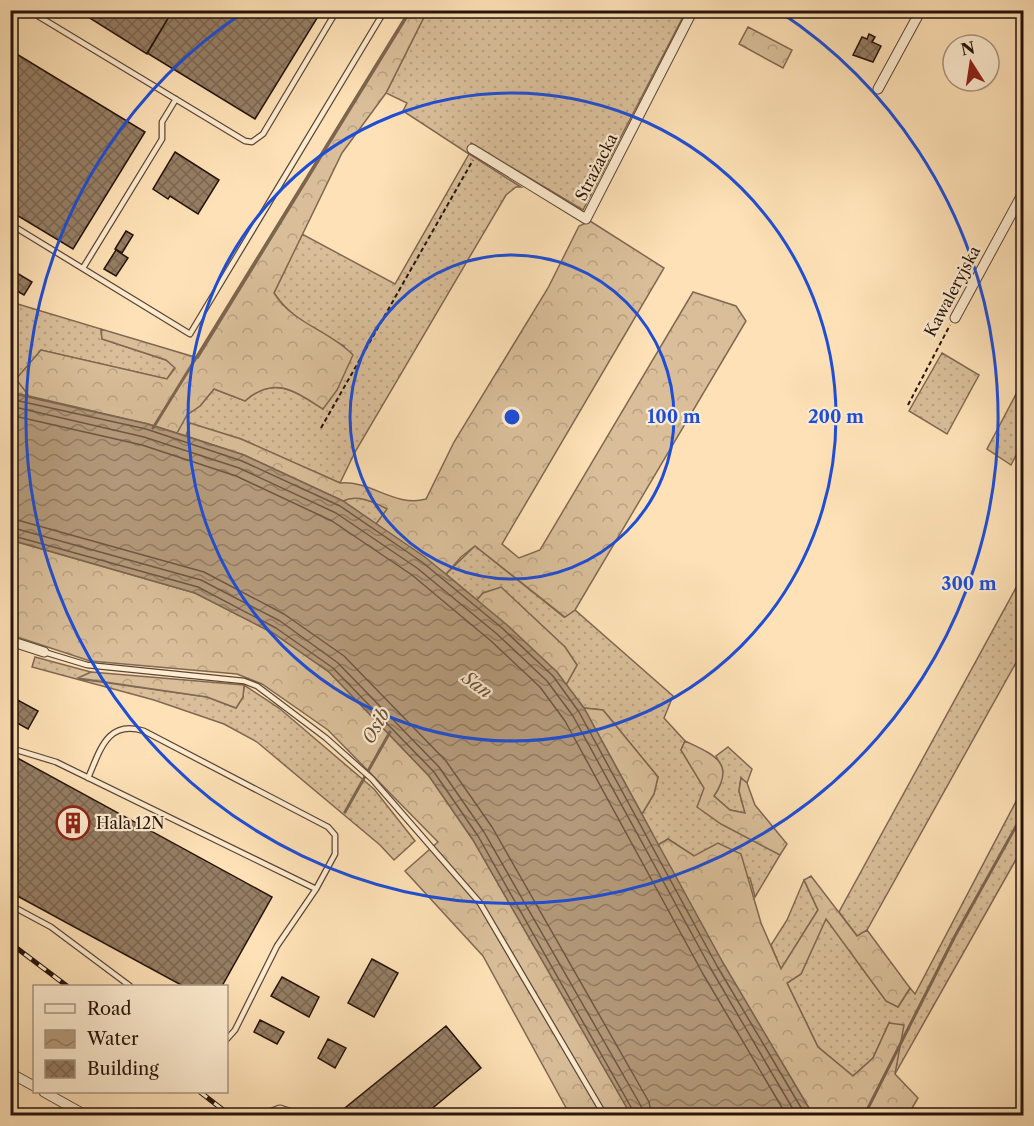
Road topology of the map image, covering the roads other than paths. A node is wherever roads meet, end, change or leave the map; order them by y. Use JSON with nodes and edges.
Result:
{"nodes":[{"id":1,"x":337,"y":10,"type":"edge"},
{"id":2,"x":385,"y":10,"type":"edge"},
{"id":3,"x":693,"y":10,"type":"edge"},
{"id":4,"x":921,"y":10,"type":"edge"},
{"id":5,"x":38,"y":16,"type":"dead end"},
{"id":6,"x":878,"y":89,"type":"dead end"},
{"id":7,"x":176,"y":99,"type":"junction"},
{"id":8,"x":474,"y":151,"type":"road end"},
{"id":9,"x":1023,"y":191,"type":"edge"},
{"id":10,"x":10,"y":224,"type":"edge"},
{"id":11,"x":83,"y":268,"type":"junction"},
{"id":12,"x":955,"y":318,"type":"road end"},
{"id":13,"x":10,"y":641,"type":"edge"},
{"id":14,"x":44,"y":651,"type":"joint"},
{"id":15,"x":10,"y":748,"type":"edge"},
{"id":16,"x":88,"y":778,"type":"junction"},
{"id":17,"x":316,"y":889,"type":"junction"},
{"id":18,"x":10,"y":905,"type":"edge"},
{"id":19,"x":127,"y":985,"type":"edge"},
{"id":20,"x":228,"y":1038,"type":"edge"},
{"id":21,"x":10,"y":1073,"type":"edge"},
{"id":22,"x":33,"y":1085,"type":"edge"},
{"id":23,"x":46,"y":1093,"type":"edge"},
{"id":24,"x":87,"y":1116,"type":"edge"},
{"id":25,"x":264,"y":1116,"type":"edge"},
{"id":26,"x":298,"y":1116,"type":"edge"},
{"id":27,"x":605,"y":1116,"type":"edge"}],
"edges":[{"from":1,"to":7,"type":"lane"},
{"from":2,"to":11,"type":"lane"},
{"from":3,"to":8,"type":"street","name":"Strażacka"},
{"from":4,"to":6,"type":"street"},
{"from":5,"to":7,"type":"lane"},
{"from":7,"to":11,"type":"lane"},
{"from":9,"to":12,"type":"street","name":"Kawaleryjska"},
{"from":10,"to":11,"type":"lane"},
{"from":13,"to":14,"type":"street"},
{"from":14,"to":27,"type":"lane"},
{"from":15,"to":16,"type":"lane"},
{"from":16,"to":17,"type":"lane"},
{"from":16,"to":17,"type":"lane"},
{"from":17,"to":20,"type":"lane"},
{"from":18,"to":19,"type":"lane"},
{"from":21,"to":22,"type":"street"},
{"from":23,"to":24,"type":"street"},
{"from":25,"to":26,"type":"street"}]}
